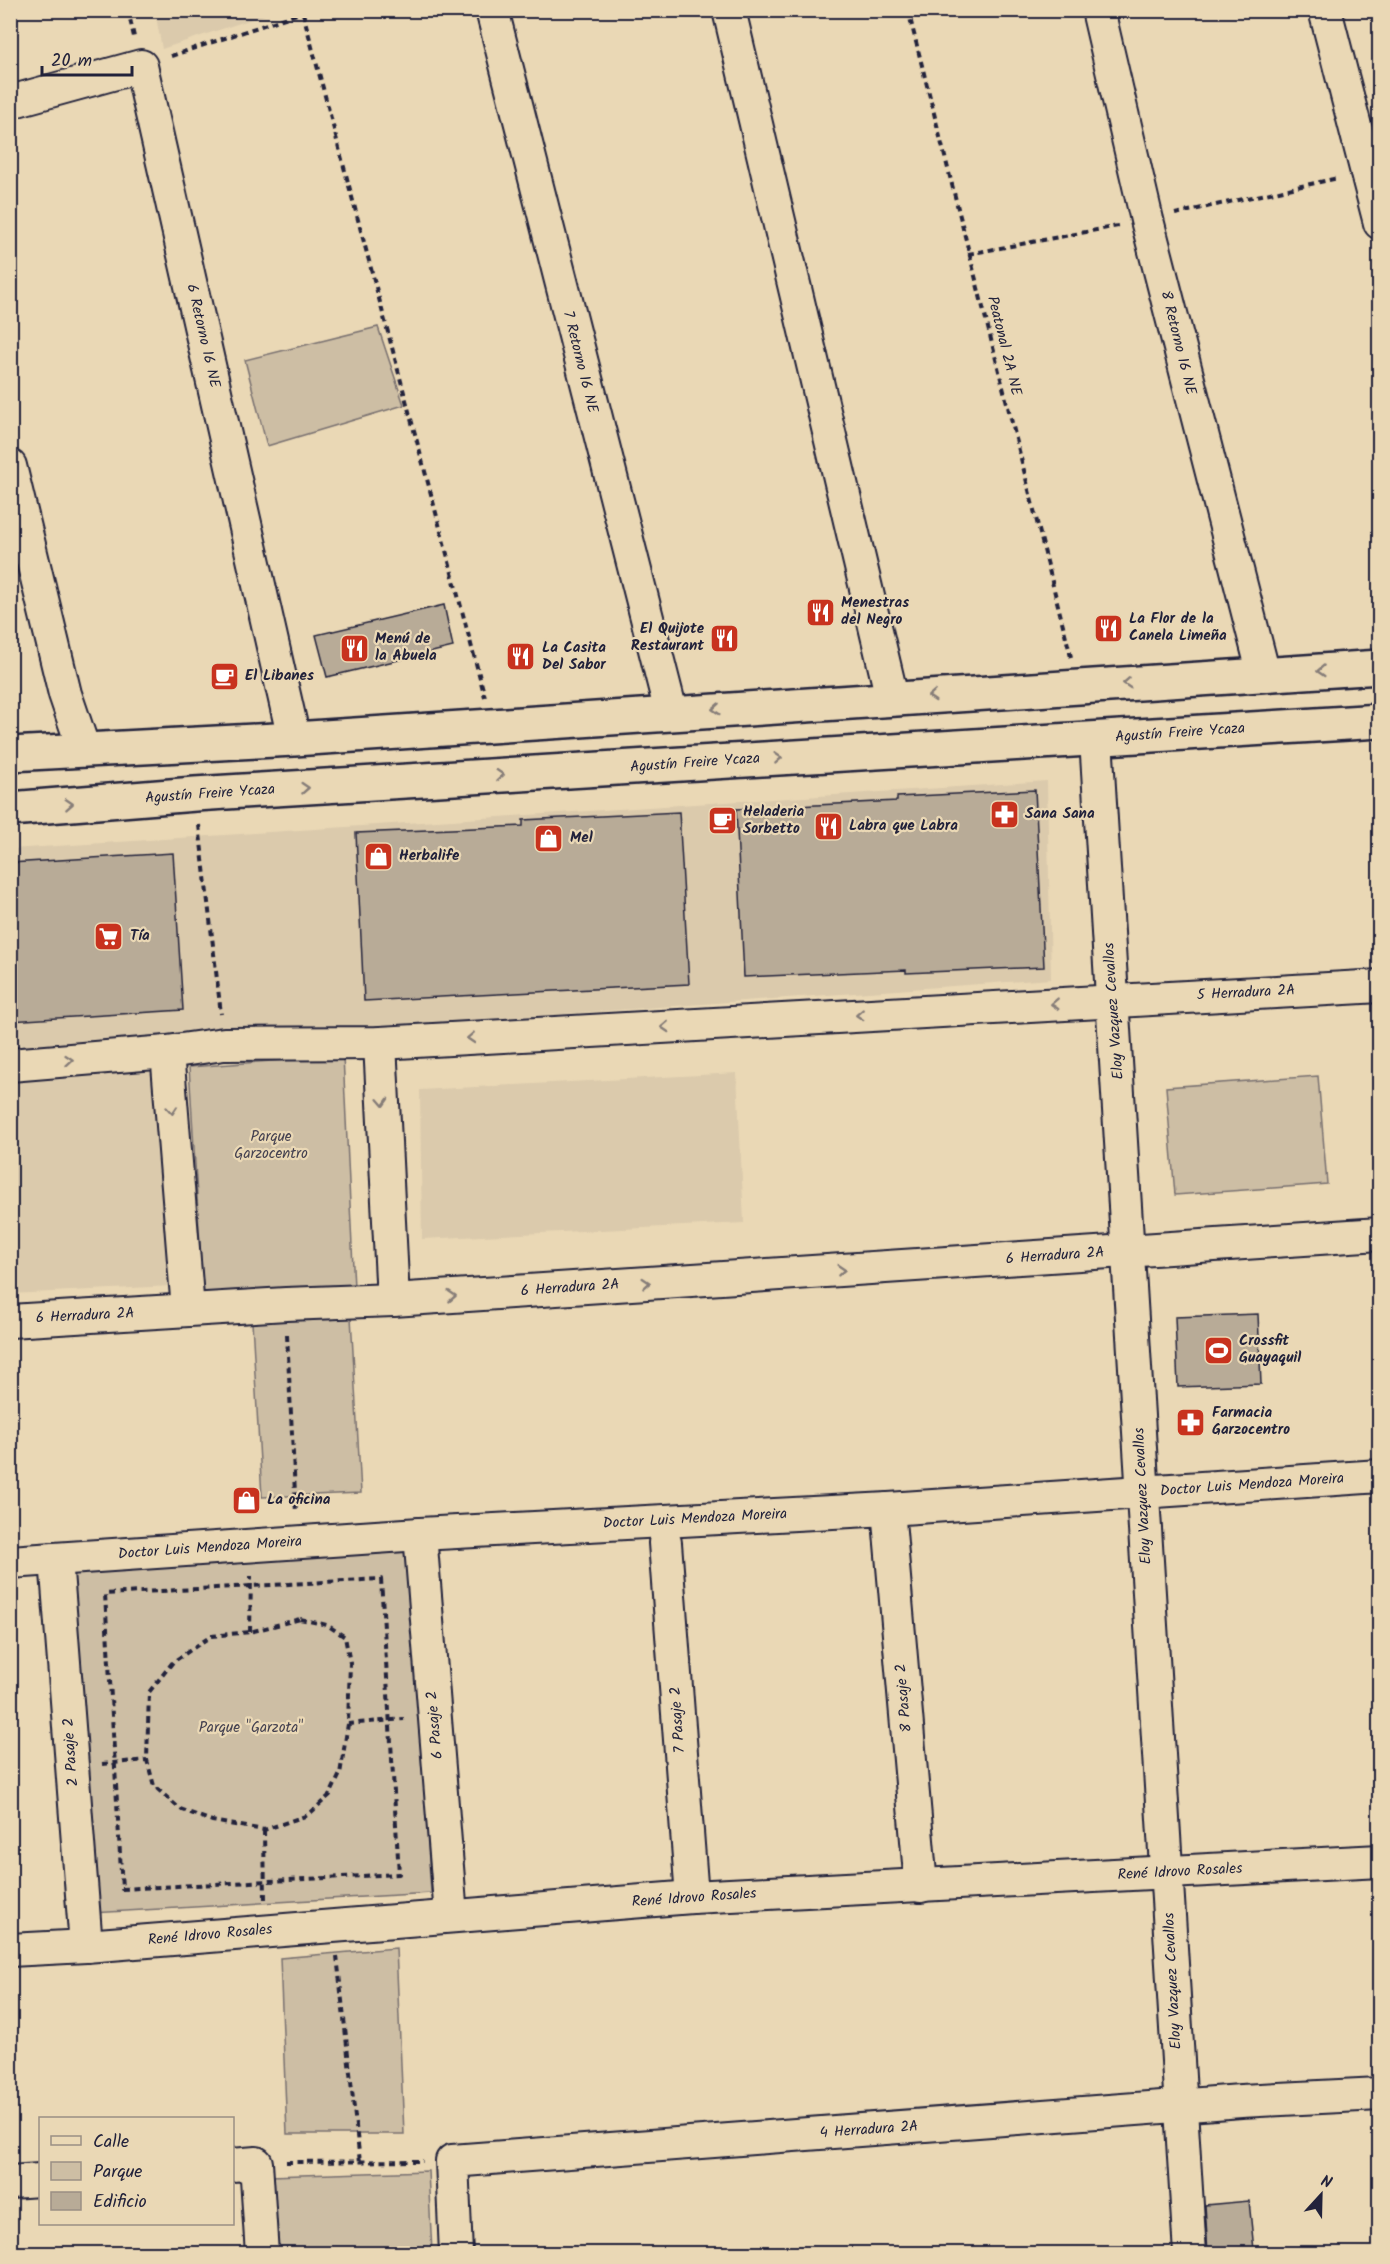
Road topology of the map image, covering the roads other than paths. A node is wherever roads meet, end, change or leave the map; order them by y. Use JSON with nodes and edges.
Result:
{"nodes":[{"id":1,"x":492,"y":10,"type":"edge"},
{"id":2,"x":729,"y":10,"type":"edge"},
{"id":3,"x":1098,"y":10,"type":"edge"},
{"id":4,"x":1325,"y":10,"type":"edge"},
{"id":5,"x":10,"y":102,"type":"edge"},
{"id":6,"x":1380,"y":223,"type":"edge"},
{"id":7,"x":10,"y":466,"type":"edge"},
{"id":8,"x":1380,"y":667,"type":"edge"},
{"id":9,"x":1264,"y":675,"type":"junction"},
{"id":10,"x":892,"y":698,"type":"junction"},
{"id":11,"x":671,"y":712,"type":"junction"},
{"id":12,"x":1380,"y":721,"type":"edge"},
{"id":13,"x":294,"y":739,"type":"junction"},
{"id":14,"x":1096,"y":739,"type":"junction"},
{"id":15,"x":84,"y":750,"type":"junction"},
{"id":16,"x":10,"y":754,"type":"edge"},
{"id":17,"x":10,"y":809,"type":"edge"},
{"id":18,"x":1380,"y":986,"type":"edge"},
{"id":19,"x":1113,"y":1001,"type":"junction"},
{"id":20,"x":380,"y":1043,"type":"junction"},
{"id":21,"x":167,"y":1052,"type":"junction"},
{"id":22,"x":10,"y":1065,"type":"edge"},
{"id":23,"x":1380,"y":1234,"type":"edge"},
{"id":24,"x":1129,"y":1251,"type":"junction"},
{"id":25,"x":393,"y":1300,"type":"junction"},
{"id":26,"x":188,"y":1310,"type":"junction"},
{"id":27,"x":10,"y":1321,"type":"edge"},
{"id":28,"x":1380,"y":1476,"type":"edge"},
{"id":29,"x":1143,"y":1492,"type":"junction"},
{"id":30,"x":888,"y":1509,"type":"junction"},
{"id":31,"x":420,"y":1534,"type":"junction"},
{"id":32,"x":665,"y":1543,"type":"dead end"},
{"id":33,"x":56,"y":1559,"type":"junction"},
{"id":34,"x":10,"y":1562,"type":"edge"},
{"id":35,"x":1380,"y":1861,"type":"edge"},
{"id":36,"x":1167,"y":1873,"type":"junction"},
{"id":37,"x":921,"y":1886,"type":"junction"},
{"id":38,"x":692,"y":1897,"type":"junction"},
{"id":39,"x":452,"y":1916,"type":"junction"},
{"id":40,"x":86,"y":1946,"type":"junction"},
{"id":41,"x":10,"y":1950,"type":"edge"},
{"id":42,"x":1380,"y":2094,"type":"edge"},
{"id":43,"x":1180,"y":2106,"type":"junction"},
{"id":44,"x":244,"y":2164,"type":"edge"},
{"id":45,"x":39,"y":2180,"type":"edge"},
{"id":46,"x":10,"y":2182,"type":"edge"},
{"id":47,"x":262,"y":2253,"type":"edge"},
{"id":48,"x":456,"y":2253,"type":"edge"},
{"id":49,"x":1190,"y":2253,"type":"edge"}],
"edges":[{"from":1,"to":11,"type":"street","name":"7 Retorno 16 NE"},
{"from":2,"to":10,"type":"street"},
{"from":3,"to":9,"type":"street","name":"8 Retorno 16 NE"},
{"from":4,"to":6,"type":"street"},
{"from":5,"to":13,"type":"street","name":"6 Retorno 16 NE"},
{"from":7,"to":15,"type":"street"},
{"from":8,"to":9,"type":"main road","one_way":true},
{"from":9,"to":10,"type":"main road","one_way":true},
{"from":10,"to":11,"type":"main road","one_way":true},
{"from":11,"to":13,"type":"main road"},
{"from":12,"to":14,"type":"main road","name":"Agustín Freire Ycaza"},
{"from":13,"to":15,"type":"main road"},
{"from":17,"to":14,"type":"main road","name":"Agustín Freire Ycaza","one_way":true},
{"from":14,"to":19,"type":"street","name":"Eloy Vazquez Cevallos"},
{"from":15,"to":16,"type":"main road"},
{"from":18,"to":19,"type":"street","name":"5 Herradura 2A"},
{"from":19,"to":20,"type":"street","one_way":true},
{"from":19,"to":24,"type":"street","name":"Eloy Vazquez Cevallos"},
{"from":20,"to":21,"type":"street"},
{"from":20,"to":25,"type":"street","one_way":true},
{"from":22,"to":21,"type":"street","one_way":true},
{"from":21,"to":26,"type":"street","one_way":true},
{"from":23,"to":24,"type":"street"},
{"from":25,"to":24,"type":"street","name":"6 Herradura 2A","one_way":true},
{"from":24,"to":29,"type":"street","name":"Eloy Vazquez Cevallos"},
{"from":25,"to":26,"type":"street","name":"6 Herradura 2A"},
{"from":26,"to":27,"type":"street","name":"6 Herradura 2A"},
{"from":28,"to":29,"type":"street","name":"Doctor Luis Mendoza Moreira"},
{"from":29,"to":30,"type":"street","name":"Doctor Luis Mendoza Moreira"},
{"from":29,"to":36,"type":"street","name":"Eloy Vazquez Cevallos"},
{"from":30,"to":31,"type":"street","name":"Doctor Luis Mendoza Moreira"},
{"from":30,"to":37,"type":"street","name":"8 Pasaje 2"},
{"from":31,"to":33,"type":"street","name":"Doctor Luis Mendoza Moreira"},
{"from":31,"to":39,"type":"street","name":"6 Pasaje 2"},
{"from":32,"to":38,"type":"street","name":"7 Pasaje 2"},
{"from":33,"to":34,"type":"street","name":"Doctor Luis Mendoza Moreira"},
{"from":33,"to":40,"type":"street","name":"2 Pasaje 2"},
{"from":35,"to":36,"type":"street","name":"René Idrovo Rosales"},
{"from":36,"to":37,"type":"street","name":"René Idrovo Rosales"},
{"from":36,"to":43,"type":"street","name":"Eloy Vazquez Cevallos"},
{"from":37,"to":38,"type":"street","name":"René Idrovo Rosales"},
{"from":38,"to":39,"type":"street","name":"René Idrovo Rosales"},
{"from":39,"to":40,"type":"street","name":"René Idrovo Rosales"},
{"from":40,"to":41,"type":"street","name":"René Idrovo Rosales"},
{"from":42,"to":43,"type":"street","name":"4 Herradura 2A"},
{"from":43,"to":48,"type":"street","name":"4 Herradura 2A"},
{"from":43,"to":49,"type":"street","name":"Eloy Vazquez Cevallos"},
{"from":44,"to":47,"type":"street"},
{"from":45,"to":46,"type":"street"}]}
